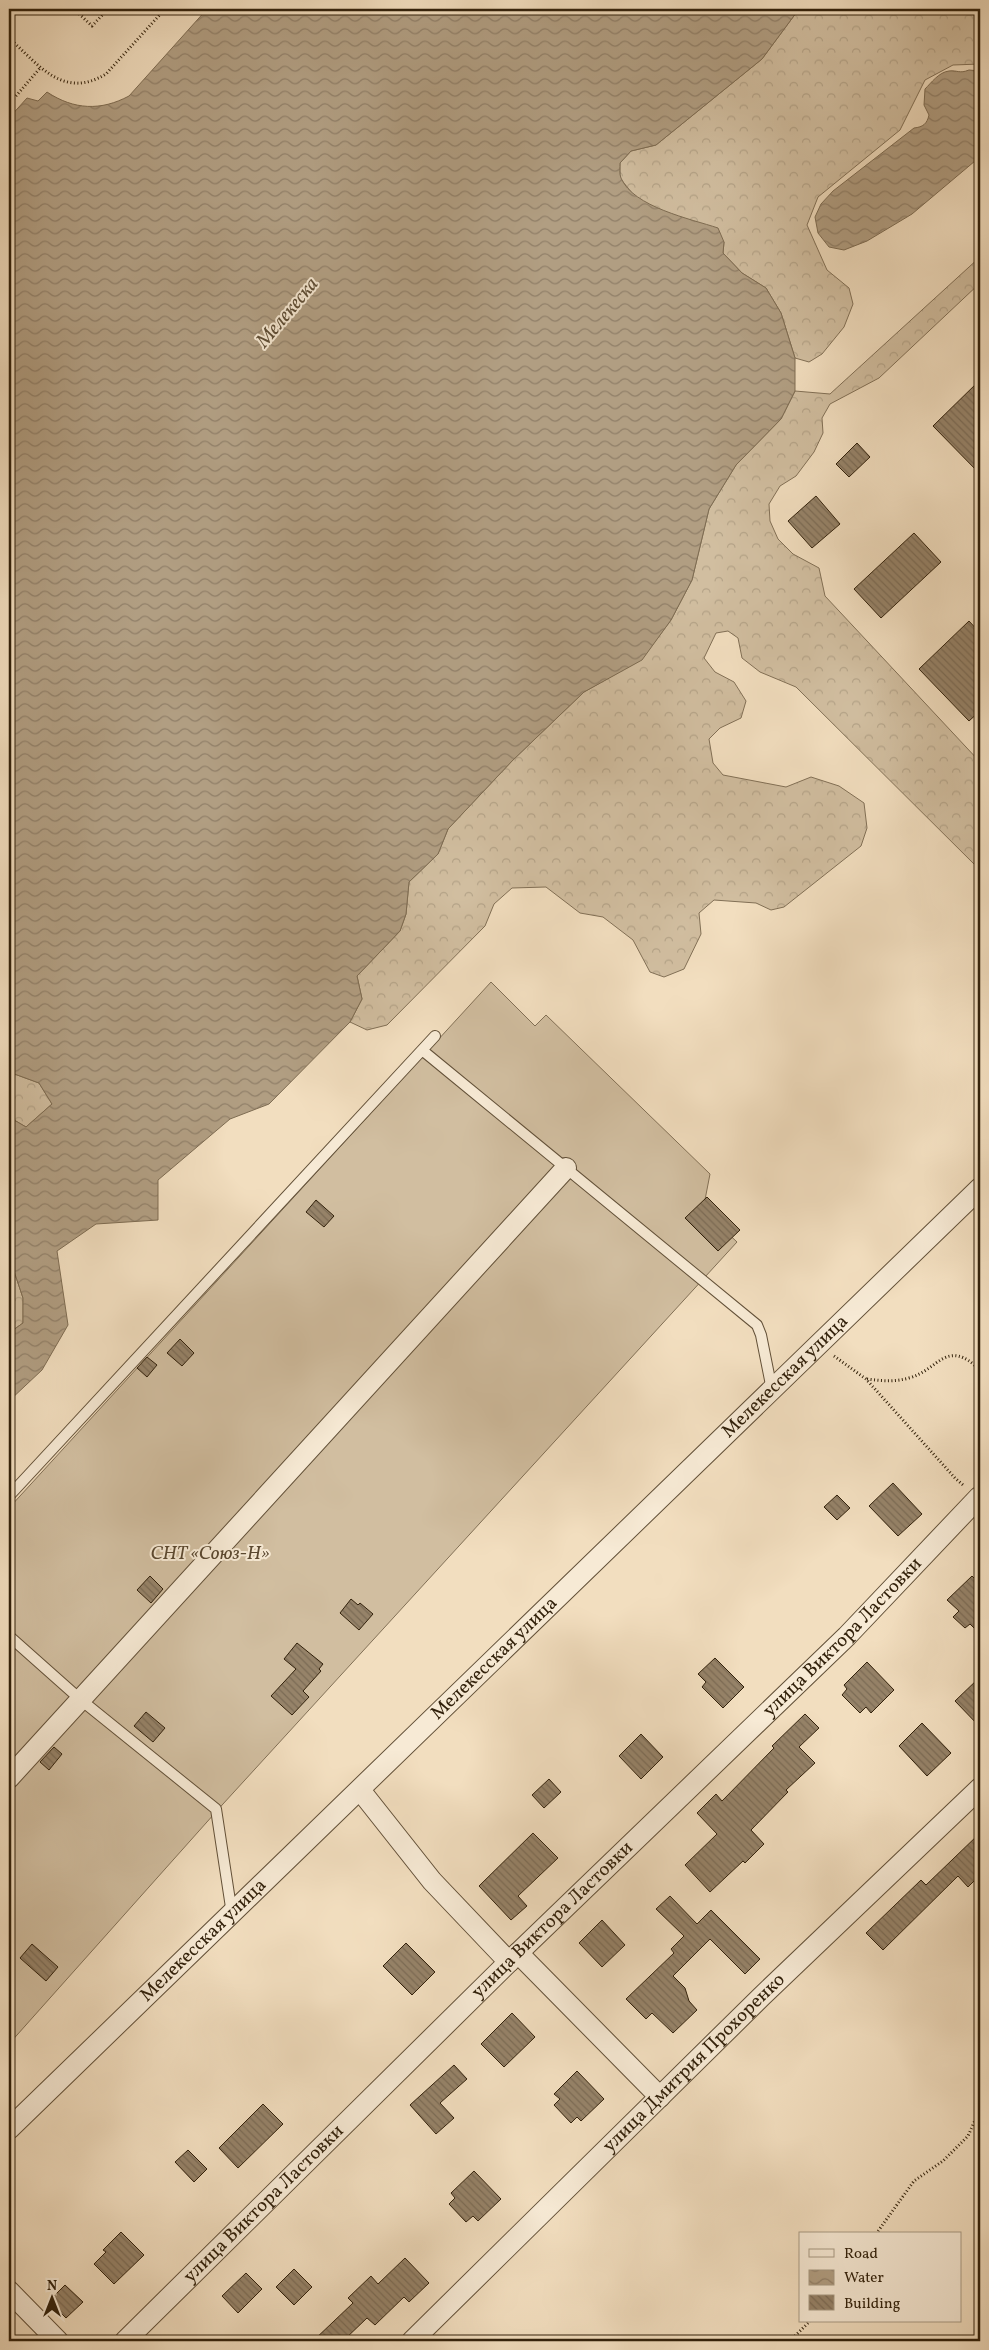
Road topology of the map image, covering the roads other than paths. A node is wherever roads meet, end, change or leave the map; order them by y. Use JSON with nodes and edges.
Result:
{"nodes":[{"id":1,"x":435,"y":1036,"type":"dead end"},
{"id":2,"x":422,"y":1050,"type":"junction"},
{"id":3,"x":566,"y":1168,"type":"junction"},
{"id":4,"x":980,"y":1188,"type":"edge"},
{"id":5,"x":772,"y":1390,"type":"junction"},
{"id":6,"x":9,"y":1496,"type":"edge"},
{"id":7,"x":979,"y":1497,"type":"edge"},
{"id":8,"x":9,"y":1636,"type":"edge"},
{"id":9,"x":81,"y":1700,"type":"junction"},
{"id":10,"x":9,"y":1778,"type":"edge"},
{"id":11,"x":980,"y":1788,"type":"edge"},
{"id":12,"x":360,"y":1790,"type":"junction"},
{"id":13,"x":232,"y":1914,"type":"junction"},
{"id":14,"x":513,"y":1958,"type":"junction"},
{"id":15,"x":660,"y":2097,"type":"junction"},
{"id":16,"x":9,"y":2129,"type":"edge"},
{"id":17,"x":9,"y":2291,"type":"edge"},
{"id":18,"x":58,"y":2341,"type":"edge"},
{"id":19,"x":125,"y":2341,"type":"edge"},
{"id":20,"x":412,"y":2341,"type":"edge"}],
"edges":[{"from":1,"to":2,"type":"lane"},
{"from":2,"to":3,"type":"lane"},
{"from":2,"to":6,"type":"lane"},
{"from":3,"to":5,"type":"lane"},
{"from":3,"to":9,"type":"street"},
{"from":4,"to":5,"type":"street","name":"Мелекесская улица"},
{"from":5,"to":12,"type":"street","name":"Мелекесская улица"},
{"from":7,"to":14,"type":"street","name":"улица Виктора Ластовки"},
{"from":8,"to":9,"type":"lane"},
{"from":9,"to":10,"type":"street"},
{"from":9,"to":13,"type":"lane"},
{"from":11,"to":15,"type":"street","name":"улица Дмитрия Прохоренко"},
{"from":12,"to":13,"type":"street","name":"Мелекесская улица"},
{"from":12,"to":14,"type":"street"},
{"from":13,"to":16,"type":"street","name":"Мелекесская улица"},
{"from":14,"to":15,"type":"street"},
{"from":14,"to":19,"type":"street","name":"улица Виктора Ластовки"},
{"from":15,"to":20,"type":"street","name":"улица Дмитрия Прохоренко"},
{"from":17,"to":18,"type":"street"}]}
